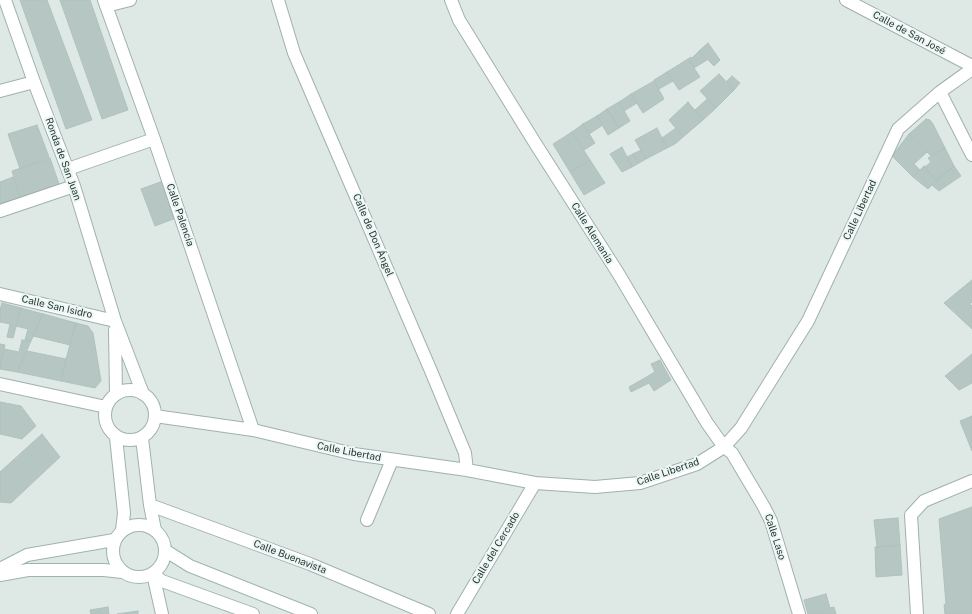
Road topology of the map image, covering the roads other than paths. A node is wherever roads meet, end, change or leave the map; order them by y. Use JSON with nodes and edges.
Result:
{"nodes":[{"id":1,"x":5,"y":0,"type":"edge"},
{"id":2,"x":130,"y":0,"type":"edge"},
{"id":3,"x":278,"y":0,"type":"edge"},
{"id":4,"x":451,"y":0,"type":"edge"},
{"id":5,"x":459,"y":0,"type":"edge"},
{"id":6,"x":846,"y":0,"type":"edge"},
{"id":7,"x":105,"y":3,"type":"edge"},
{"id":8,"x":459,"y":20,"type":"junction"},
{"id":9,"x":972,"y":68,"type":"edge"},
{"id":10,"x":34,"y":82,"type":"junction"},
{"id":11,"x":0,"y":91,"type":"edge"},
{"id":12,"x":940,"y":92,"type":"junction"},
{"id":13,"x":154,"y":139,"type":"junction"},
{"id":14,"x":972,"y":155,"type":"edge"},
{"id":15,"x":68,"y":169,"type":"junction"},
{"id":16,"x":74,"y":186,"type":"junction"},
{"id":17,"x":0,"y":211,"type":"edge"},
{"id":18,"x":0,"y":294,"type":"edge"},
{"id":19,"x":115,"y":321,"type":"junction"},
{"id":20,"x":0,"y":384,"type":"edge"},
{"id":21,"x":116,"y":394,"type":"junction"},
{"id":22,"x":143,"y":394,"type":"junction"},
{"id":23,"x":106,"y":407,"type":"junction"},
{"id":24,"x":155,"y":416,"type":"junction"},
{"id":25,"x":254,"y":430,"type":"junction"},
{"id":26,"x":116,"y":437,"type":"junction"},
{"id":27,"x":142,"y":438,"type":"junction"},
{"id":28,"x":724,"y":447,"type":"junction"},
{"id":29,"x":392,"y":460,"type":"junction"},
{"id":30,"x":467,"y":470,"type":"junction"},
{"id":31,"x":972,"y":480,"type":"edge"},
{"id":32,"x":535,"y":483,"type":"junction"},
{"id":33,"x":150,"y":505,"type":"junction"},
{"id":34,"x":367,"y":520,"type":"dead end"},
{"id":35,"x":122,"y":530,"type":"junction"},
{"id":36,"x":155,"y":530,"type":"junction"},
{"id":37,"x":114,"y":540,"type":"junction"},
{"id":38,"x":166,"y":551,"type":"junction"},
{"id":39,"x":0,"y":569,"type":"edge"},
{"id":40,"x":122,"y":572,"type":"junction"},
{"id":41,"x":153,"y":574,"type":"junction"},
{"id":42,"x":0,"y":575,"type":"edge"},
{"id":43,"x":162,"y":614,"type":"edge"},
{"id":44,"x":253,"y":614,"type":"edge"},
{"id":45,"x":311,"y":614,"type":"edge"},
{"id":46,"x":429,"y":614,"type":"edge"},
{"id":47,"x":457,"y":614,"type":"edge"},
{"id":48,"x":799,"y":614,"type":"edge"},
{"id":49,"x":917,"y":614,"type":"edge"}],
"edges":[{"from":1,"to":10,"type":"street","name":"Ronda de San Juan"},
{"from":2,"to":7,"type":"street"},
{"from":3,"to":30,"type":"street","name":"Calle de Don Ángel"},
{"from":4,"to":8,"type":"street","name":"Calle Alemania"},
{"from":5,"to":8,"type":"street"},
{"from":6,"to":9,"type":"street","name":"Calle de San José"},
{"from":7,"to":13,"type":"street","name":"Calle Palencia"},
{"from":8,"to":28,"type":"street","name":"Calle Alemania"},
{"from":9,"to":12,"type":"street","name":"Calle Libertad"},
{"from":10,"to":11,"type":"street"},
{"from":10,"to":15,"type":"street","name":"Ronda de San Juan"},
{"from":12,"to":14,"type":"street"},
{"from":12,"to":28,"type":"street","name":"Calle Libertad"},
{"from":13,"to":15,"type":"street"},
{"from":13,"to":25,"type":"street","name":"Calle Palencia"},
{"from":15,"to":16,"type":"street","name":"Ronda de San Juan"},
{"from":16,"to":17,"type":"street"},
{"from":16,"to":19,"type":"street","name":"Ronda de San Juan"},
{"from":18,"to":19,"type":"street","name":"Calle San Isidro"},
{"from":19,"to":21,"type":"street","name":"Ronda de San Juan"},
{"from":19,"to":22,"type":"street","name":"Ronda de San Juan"},
{"from":20,"to":23,"type":"street"},
{"from":21,"to":22,"type":"street"},
{"from":21,"to":23,"type":"street"},
{"from":22,"to":24,"type":"street","name":"Ronda de San Juan"},
{"from":23,"to":26,"type":"street"},
{"from":24,"to":25,"type":"street","name":"Calle Libertad"},
{"from":24,"to":27,"type":"street"},
{"from":25,"to":29,"type":"street","name":"Calle Libertad"},
{"from":26,"to":27,"type":"street"},
{"from":26,"to":35,"type":"street"},
{"from":27,"to":33,"type":"street"},
{"from":28,"to":32,"type":"street","name":"Calle Libertad"},
{"from":28,"to":48,"type":"street","name":"Calle Laso"},
{"from":29,"to":30,"type":"street","name":"Calle Libertad"},
{"from":29,"to":34,"type":"street"},
{"from":30,"to":32,"type":"street","name":"Calle Libertad"},
{"from":31,"to":49,"type":"street"},
{"from":32,"to":47,"type":"street","name":"Calle del Cercado"},
{"from":33,"to":36,"type":"street"},
{"from":33,"to":46,"type":"street","name":"Calle Buenavista"},
{"from":35,"to":36,"type":"street"},
{"from":35,"to":37,"type":"street"},
{"from":36,"to":38,"type":"street"},
{"from":37,"to":39,"type":"street"},
{"from":37,"to":40,"type":"street"},
{"from":38,"to":41,"type":"street"},
{"from":38,"to":45,"type":"street"},
{"from":40,"to":41,"type":"street"},
{"from":40,"to":42,"type":"street"},
{"from":41,"to":43,"type":"street"},
{"from":41,"to":44,"type":"street"}]}
